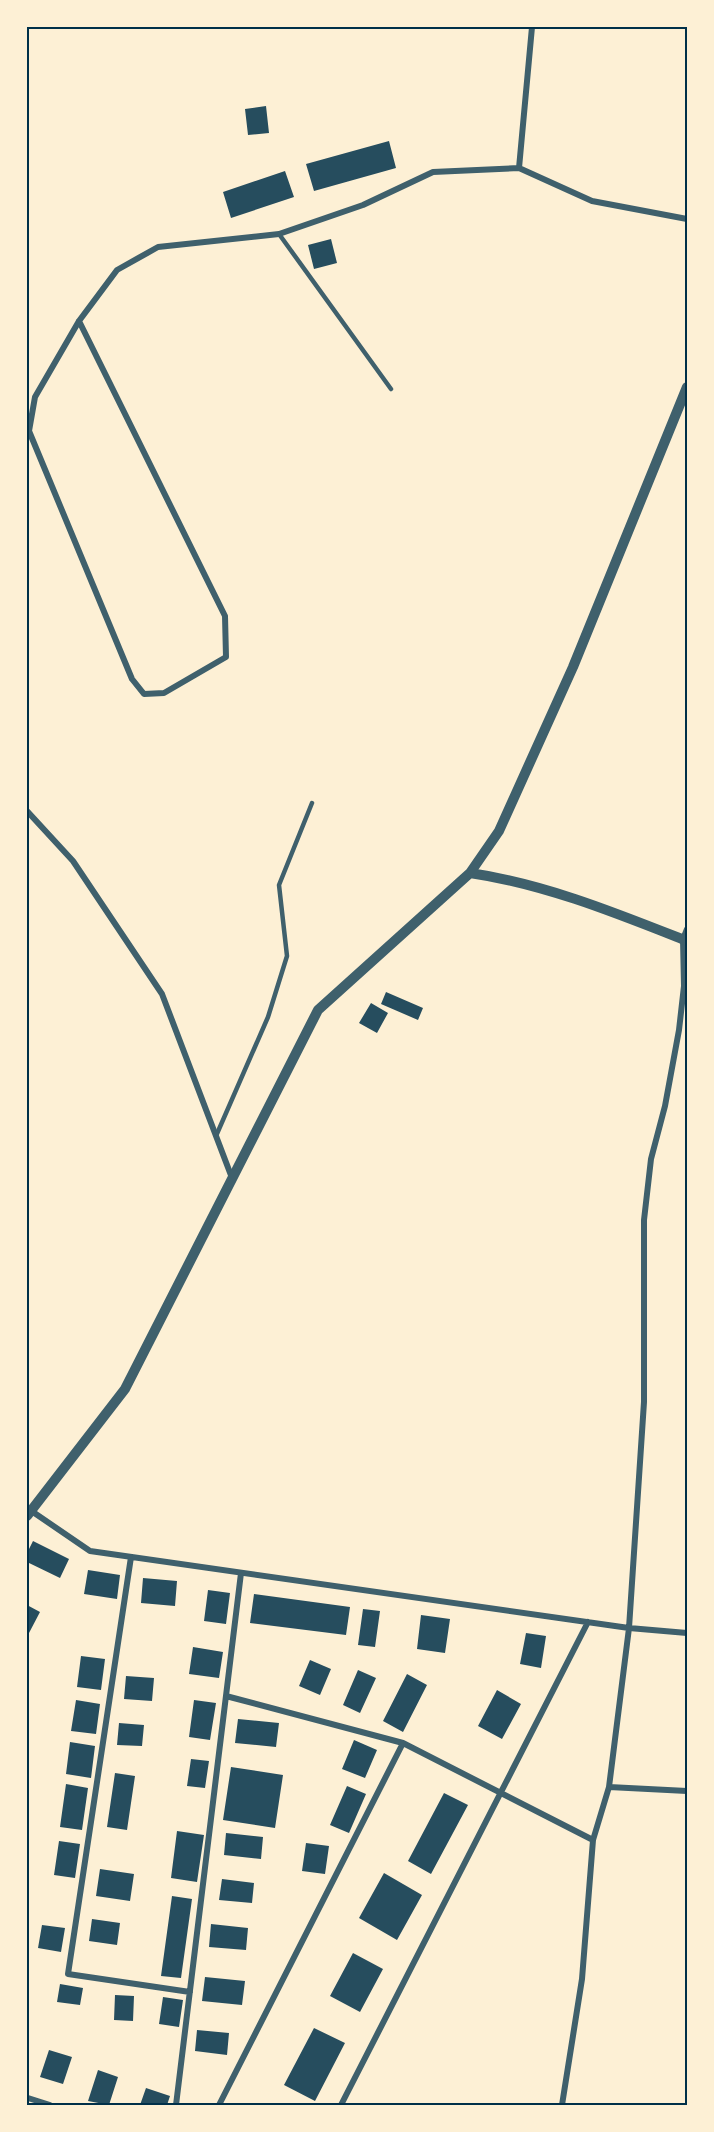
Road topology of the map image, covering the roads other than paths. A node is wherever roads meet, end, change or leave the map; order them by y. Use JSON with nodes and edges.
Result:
{"nodes":[{"id":1,"x":532,"y":27,"type":"edge"},
{"id":2,"x":519,"y":168,"type":"junction"},
{"id":3,"x":687,"y":219,"type":"edge"},
{"id":4,"x":279,"y":234,"type":"junction"},
{"id":5,"x":79,"y":321,"type":"junction"},
{"id":6,"x":687,"y":387,"type":"edge"},
{"id":7,"x":391,"y":389,"type":"dead end"},
{"id":8,"x":312,"y":802,"type":"dead end"},
{"id":9,"x":27,"y":811,"type":"edge"},
{"id":10,"x":470,"y":873,"type":"junction"},
{"id":11,"x":686,"y":936,"type":"edge"},
{"id":12,"x":216,"y":1136,"type":"junction"},
{"id":13,"x":232,"y":1179,"type":"junction"},
{"id":14,"x":28,"y":1512,"type":"edge"},
{"id":15,"x":131,"y":1557,"type":"junction"},
{"id":16,"x":241,"y":1573,"type":"junction"},
{"id":17,"x":588,"y":1622,"type":"junction"},
{"id":18,"x":629,"y":1628,"type":"junction"},
{"id":19,"x":687,"y":1633,"type":"edge"},
{"id":20,"x":226,"y":1696,"type":"junction"},
{"id":21,"x":402,"y":1743,"type":"junction"},
{"id":22,"x":609,"y":1787,"type":"junction"},
{"id":23,"x":687,"y":1791,"type":"edge"},
{"id":24,"x":502,"y":1792,"type":"junction"},
{"id":25,"x":593,"y":1840,"type":"junction"},
{"id":26,"x":190,"y":1992,"type":"junction"},
{"id":27,"x":28,"y":2098,"type":"edge"},
{"id":28,"x":50,"y":2105,"type":"edge"},
{"id":29,"x":176,"y":2105,"type":"edge"},
{"id":30,"x":219,"y":2105,"type":"edge"},
{"id":31,"x":341,"y":2105,"type":"edge"},
{"id":32,"x":562,"y":2105,"type":"edge"}],
"edges":[{"from":1,"to":2,"type":"street"},
{"from":2,"to":3,"type":"street"},
{"from":2,"to":4,"type":"street"},
{"from":4,"to":5,"type":"street"},
{"from":4,"to":7,"type":"lane"},
{"from":5,"to":5,"type":"street"},
{"from":6,"to":10,"type":"street"},
{"from":8,"to":12,"type":"lane"},
{"from":9,"to":12,"type":"street"},
{"from":10,"to":11,"type":"street"},
{"from":10,"to":13,"type":"street"},
{"from":11,"to":18,"type":"street"},
{"from":12,"to":13,"type":"street"},
{"from":13,"to":14,"type":"street"},
{"from":14,"to":15,"type":"street"},
{"from":15,"to":16,"type":"street"},
{"from":15,"to":26,"type":"street"},
{"from":16,"to":17,"type":"street"},
{"from":16,"to":20,"type":"street"},
{"from":17,"to":18,"type":"street"},
{"from":17,"to":24,"type":"street"},
{"from":18,"to":19,"type":"street"},
{"from":18,"to":22,"type":"street"},
{"from":20,"to":21,"type":"street"},
{"from":20,"to":26,"type":"street"},
{"from":21,"to":24,"type":"street"},
{"from":21,"to":30,"type":"street"},
{"from":22,"to":23,"type":"street"},
{"from":22,"to":25,"type":"street"},
{"from":24,"to":25,"type":"street"},
{"from":24,"to":31,"type":"street"},
{"from":25,"to":32,"type":"street"},
{"from":26,"to":29,"type":"street"},
{"from":27,"to":28,"type":"street"}]}
